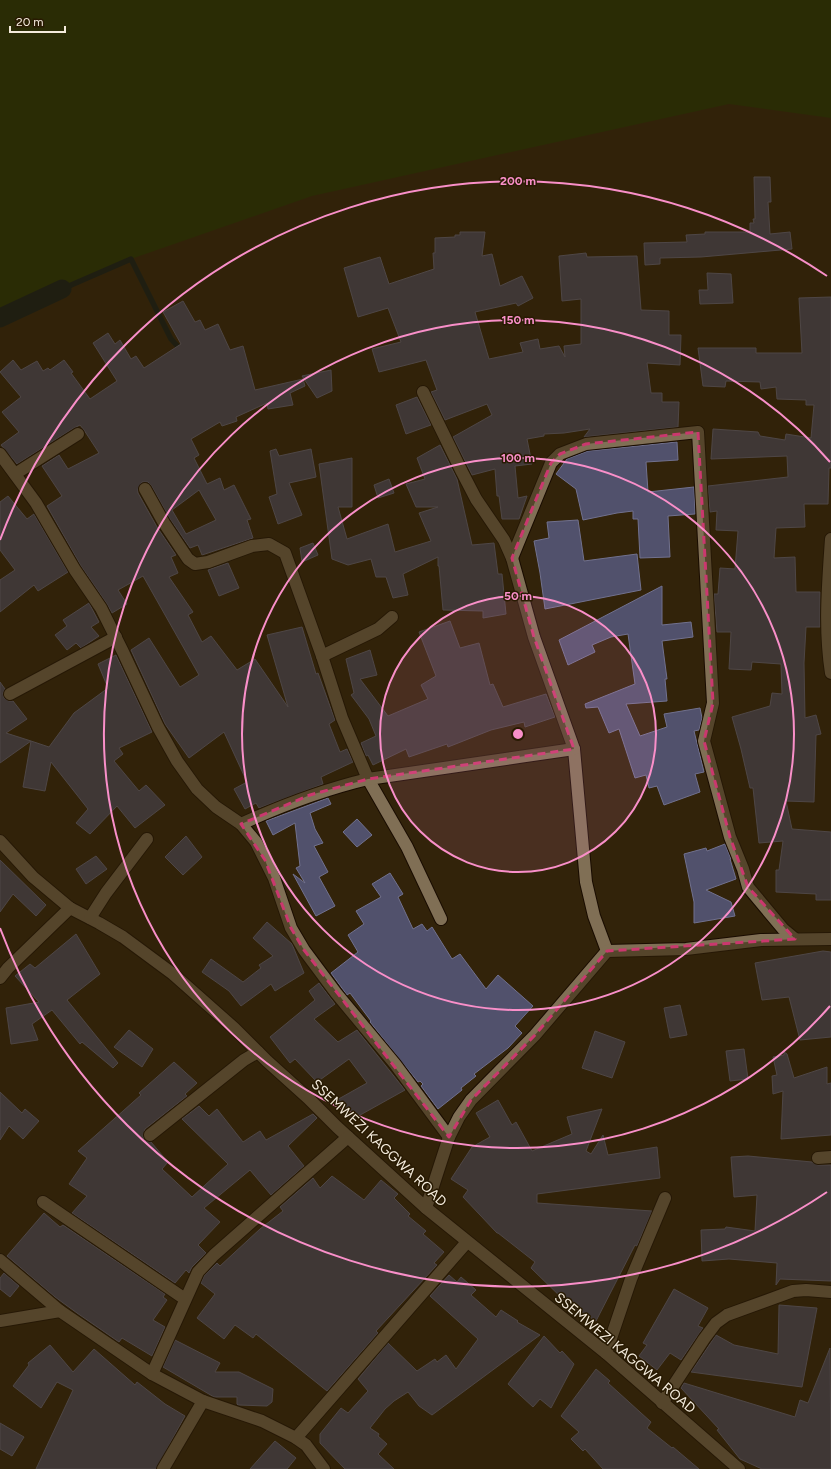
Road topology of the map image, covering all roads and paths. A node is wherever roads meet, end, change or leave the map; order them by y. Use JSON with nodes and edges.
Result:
{"nodes":[{"id":1,"x":423,"y":392,"type":"dead end"},
{"id":2,"x":78,"y":434,"type":"dead end"},
{"id":3,"x":0,"y":454,"type":"edge"},
{"id":4,"x":15,"y":474,"type":"junction"},
{"id":5,"x":145,"y":490,"type":"dead end"},
{"id":6,"x":831,"y":539,"type":"edge"},
{"id":7,"x":512,"y":558,"type":"junction"},
{"id":8,"x":392,"y":617,"type":"dead end"},
{"id":9,"x":116,"y":637,"type":"junction"},
{"id":10,"x":322,"y":656,"type":"junction"},
{"id":11,"x":831,"y":673,"type":"edge"},
{"id":12,"x":10,"y":694,"type":"dead end"},
{"id":13,"x":574,"y":749,"type":"junction"},
{"id":14,"x":368,"y":779,"type":"junction"},
{"id":15,"x":242,"y":824,"type":"junction"},
{"id":16,"x":147,"y":839,"type":"dead end"},
{"id":17,"x":0,"y":841,"type":"edge"},
{"id":18,"x":70,"y":908,"type":"junction"},
{"id":19,"x":90,"y":918,"type":"junction"},
{"id":20,"x":441,"y":919,"type":"dead end"},
{"id":21,"x":795,"y":939,"type":"junction"},
{"id":22,"x":831,"y":939,"type":"edge"},
{"id":23,"x":607,"y":951,"type":"junction"},
{"id":24,"x":0,"y":978,"type":"edge"},
{"id":25,"x":258,"y":1052,"type":"junction"},
{"id":26,"x":150,"y":1135,"type":"dead end"},
{"id":27,"x":348,"y":1137,"type":"junction"},
{"id":28,"x":449,"y":1137,"type":"junction"},
{"id":29,"x":831,"y":1157,"type":"edge"},
{"id":30,"x":818,"y":1158,"type":"dead end"},
{"id":31,"x":665,"y":1198,"type":"dead end"},
{"id":32,"x":43,"y":1202,"type":"dead end"},
{"id":33,"x":426,"y":1208,"type":"junction"},
{"id":34,"x":467,"y":1242,"type":"junction"},
{"id":35,"x":0,"y":1260,"type":"edge"},
{"id":36,"x":831,"y":1292,"type":"edge"},
{"id":37,"x":185,"y":1299,"type":"junction"},
{"id":38,"x":60,"y":1311,"type":"junction"},
{"id":39,"x":0,"y":1320,"type":"edge"},
{"id":40,"x":606,"y":1353,"type":"junction"},
{"id":41,"x":152,"y":1374,"type":"junction"},
{"id":42,"x":203,"y":1401,"type":"junction"},
{"id":43,"x":662,"y":1403,"type":"junction"},
{"id":44,"x":296,"y":1438,"type":"junction"},
{"id":45,"x":163,"y":1469,"type":"edge"},
{"id":46,"x":324,"y":1469,"type":"edge"},
{"id":47,"x":739,"y":1469,"type":"edge"}],
"edges":[{"from":1,"to":7,"type":"street"},
{"from":2,"to":4,"type":"street"},
{"from":3,"to":4,"type":"street"},
{"from":4,"to":9,"type":"street"},
{"from":5,"to":10,"type":"street"},
{"from":6,"to":11,"type":"street"},
{"from":7,"to":13,"type":"street"},
{"from":7,"to":21,"type":"street"},
{"from":8,"to":10,"type":"street"},
{"from":9,"to":12,"type":"street"},
{"from":9,"to":15,"type":"street"},
{"from":10,"to":14,"type":"street"},
{"from":13,"to":14,"type":"street"},
{"from":13,"to":23,"type":"street"},
{"from":14,"to":15,"type":"street"},
{"from":14,"to":20,"type":"street"},
{"from":15,"to":28,"type":"street"},
{"from":16,"to":19,"type":"street"},
{"from":17,"to":18,"type":"street","name":"SSEMWEZI KAGGWA ROAD"},
{"from":18,"to":19,"type":"street","name":"SSEMWEZI KAGGWA ROAD"},
{"from":18,"to":24,"type":"street"},
{"from":19,"to":25,"type":"street","name":"SSEMWEZI KAGGWA ROAD"},
{"from":21,"to":22,"type":"street"},
{"from":21,"to":23,"type":"street"},
{"from":23,"to":28,"type":"street"},
{"from":25,"to":26,"type":"street"},
{"from":25,"to":27,"type":"street","name":"SSEMWEZI KAGGWA ROAD"},
{"from":27,"to":33,"type":"street","name":"SSEMWEZI KAGGWA ROAD"},
{"from":27,"to":37,"type":"street"},
{"from":28,"to":33,"type":"street"},
{"from":29,"to":30,"type":"street"},
{"from":31,"to":40,"type":"street"},
{"from":32,"to":37,"type":"street"},
{"from":33,"to":34,"type":"street","name":"SSEMWEZI KAGGWA ROAD"},
{"from":34,"to":40,"type":"street","name":"SSEMWEZI KAGGWA ROAD"},
{"from":34,"to":44,"type":"street"},
{"from":35,"to":38,"type":"street"},
{"from":36,"to":43,"type":"street"},
{"from":37,"to":41,"type":"street"},
{"from":38,"to":39,"type":"street"},
{"from":38,"to":41,"type":"street"},
{"from":40,"to":43,"type":"street","name":"SSEMWEZI KAGGWA ROAD"},
{"from":41,"to":42,"type":"street"},
{"from":42,"to":44,"type":"street"},
{"from":42,"to":45,"type":"street"},
{"from":43,"to":47,"type":"street","name":"SSEMWEZI KAGGWA ROAD"},
{"from":44,"to":46,"type":"street"}]}
